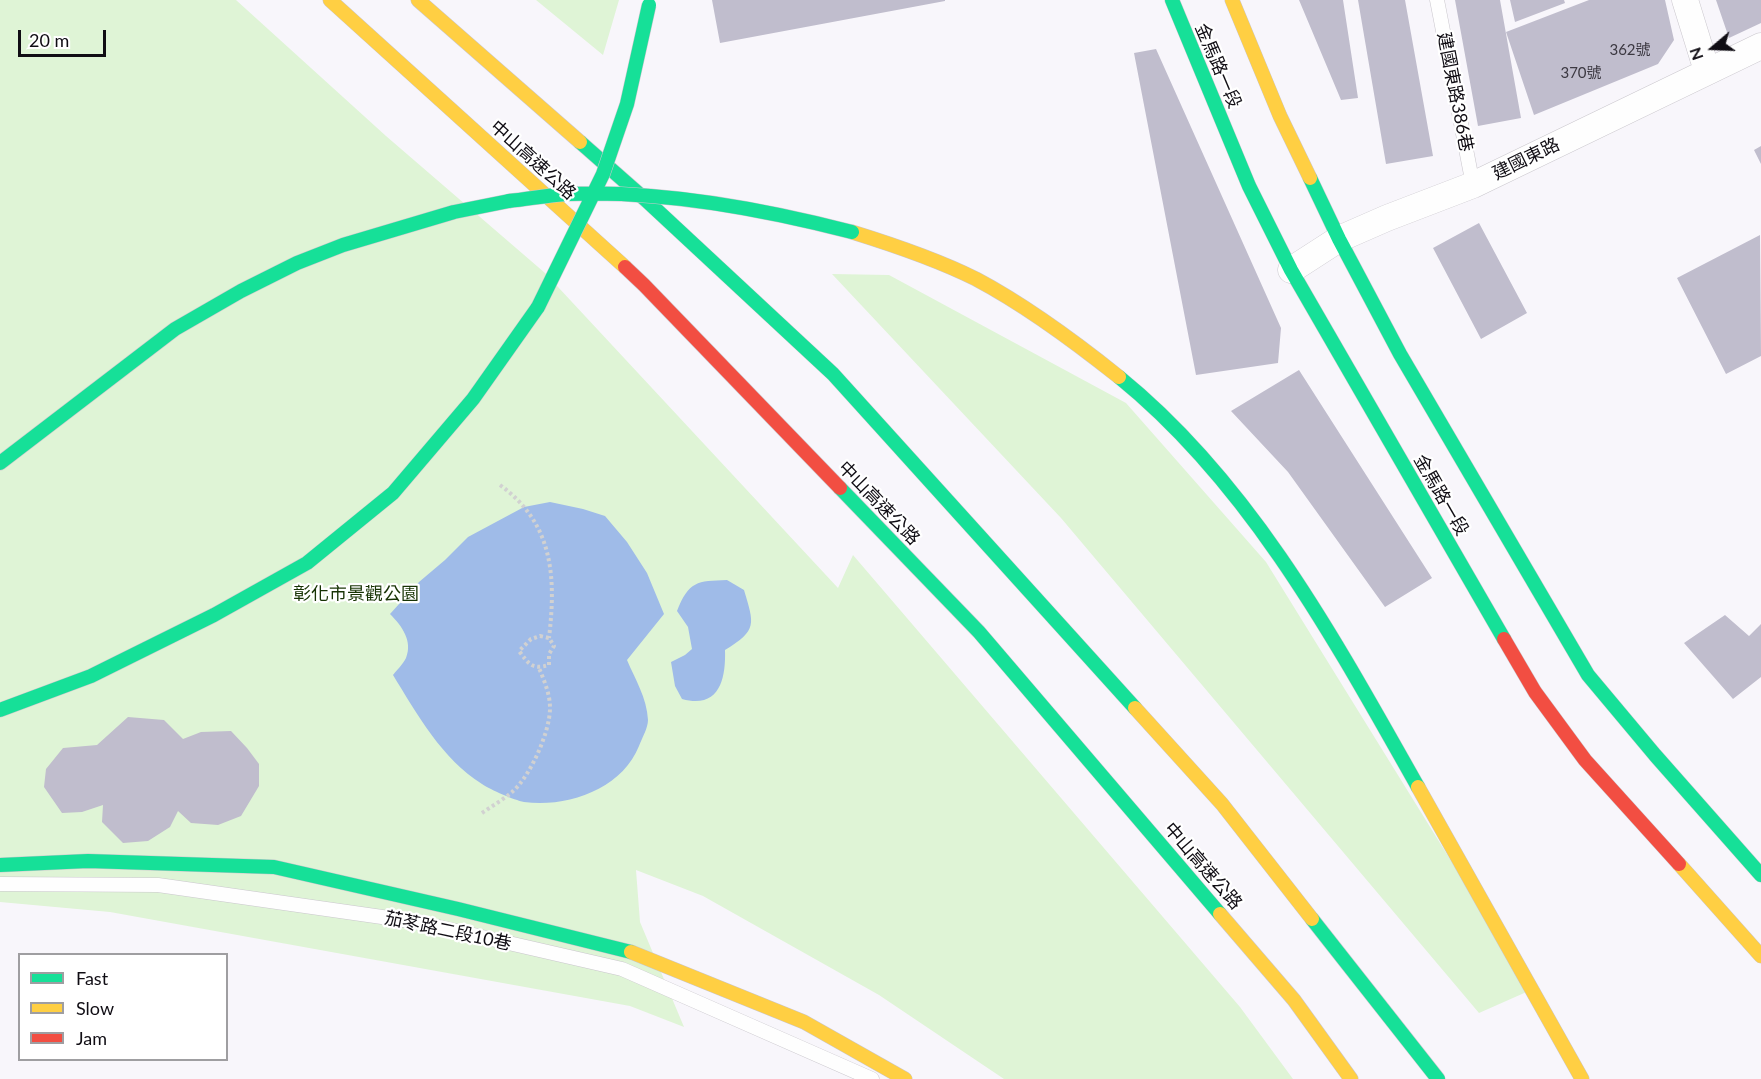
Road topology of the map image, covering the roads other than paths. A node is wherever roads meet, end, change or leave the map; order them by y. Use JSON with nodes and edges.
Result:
{"nodes":[{"id":1,"x":330,"y":0,"type":"edge"},
{"id":2,"x":418,"y":0,"type":"edge"},
{"id":3,"x":650,"y":0,"type":"edge"},
{"id":4,"x":1172,"y":0,"type":"edge"},
{"id":5,"x":1233,"y":0,"type":"edge"},
{"id":6,"x":1437,"y":0,"type":"edge"},
{"id":7,"x":1684,"y":0,"type":"edge"},
{"id":8,"x":1761,"y":46,"type":"edge"},
{"id":9,"x":1707,"y":71,"type":"junction"},
{"id":10,"x":1473,"y":185,"type":"junction"},
{"id":11,"x":1339,"y":239,"type":"junction"},
{"id":12,"x":1291,"y":270,"type":"junction"},
{"id":13,"x":0,"y":463,"type":"edge"},
{"id":14,"x":0,"y":710,"type":"edge"},
{"id":15,"x":0,"y":865,"type":"edge"},
{"id":16,"x":1761,"y":875,"type":"edge"},
{"id":17,"x":0,"y":884,"type":"edge"},
{"id":18,"x":1761,"y":956,"type":"edge"},
{"id":19,"x":872,"y":1079,"type":"edge"},
{"id":20,"x":905,"y":1079,"type":"edge"},
{"id":21,"x":1351,"y":1079,"type":"edge"},
{"id":22,"x":1438,"y":1079,"type":"edge"},
{"id":23,"x":1582,"y":1079,"type":"edge"}],
"edges":[{"from":1,"to":21,"type":"main road","name":"中山高速公路","bridge":true},
{"from":2,"to":22,"type":"main road","bridge":true},
{"from":3,"to":14,"type":"main road","bridge":true},
{"from":4,"to":12,"type":"main road","name":"金馬路一段"},
{"from":5,"to":11,"type":"main road","name":"金馬路一段"},
{"from":6,"to":10,"type":"lane","name":"建國東路386巷"},
{"from":7,"to":9,"type":"street"},
{"from":8,"to":9,"type":"street","name":"建國東路"},
{"from":9,"to":10,"type":"street","name":"建國東路"},
{"from":10,"to":11,"type":"street","name":"建國東路"},
{"from":11,"to":12,"type":"street","name":"建國東路"},
{"from":11,"to":16,"type":"main road","name":"金馬路一段"},
{"from":12,"to":18,"type":"main road","name":"金馬路一段"},
{"from":13,"to":23,"type":"main road","bridge":true},
{"from":15,"to":20,"type":"main road"},
{"from":17,"to":19,"type":"lane","name":"茄苳路二段10巷"}]}
